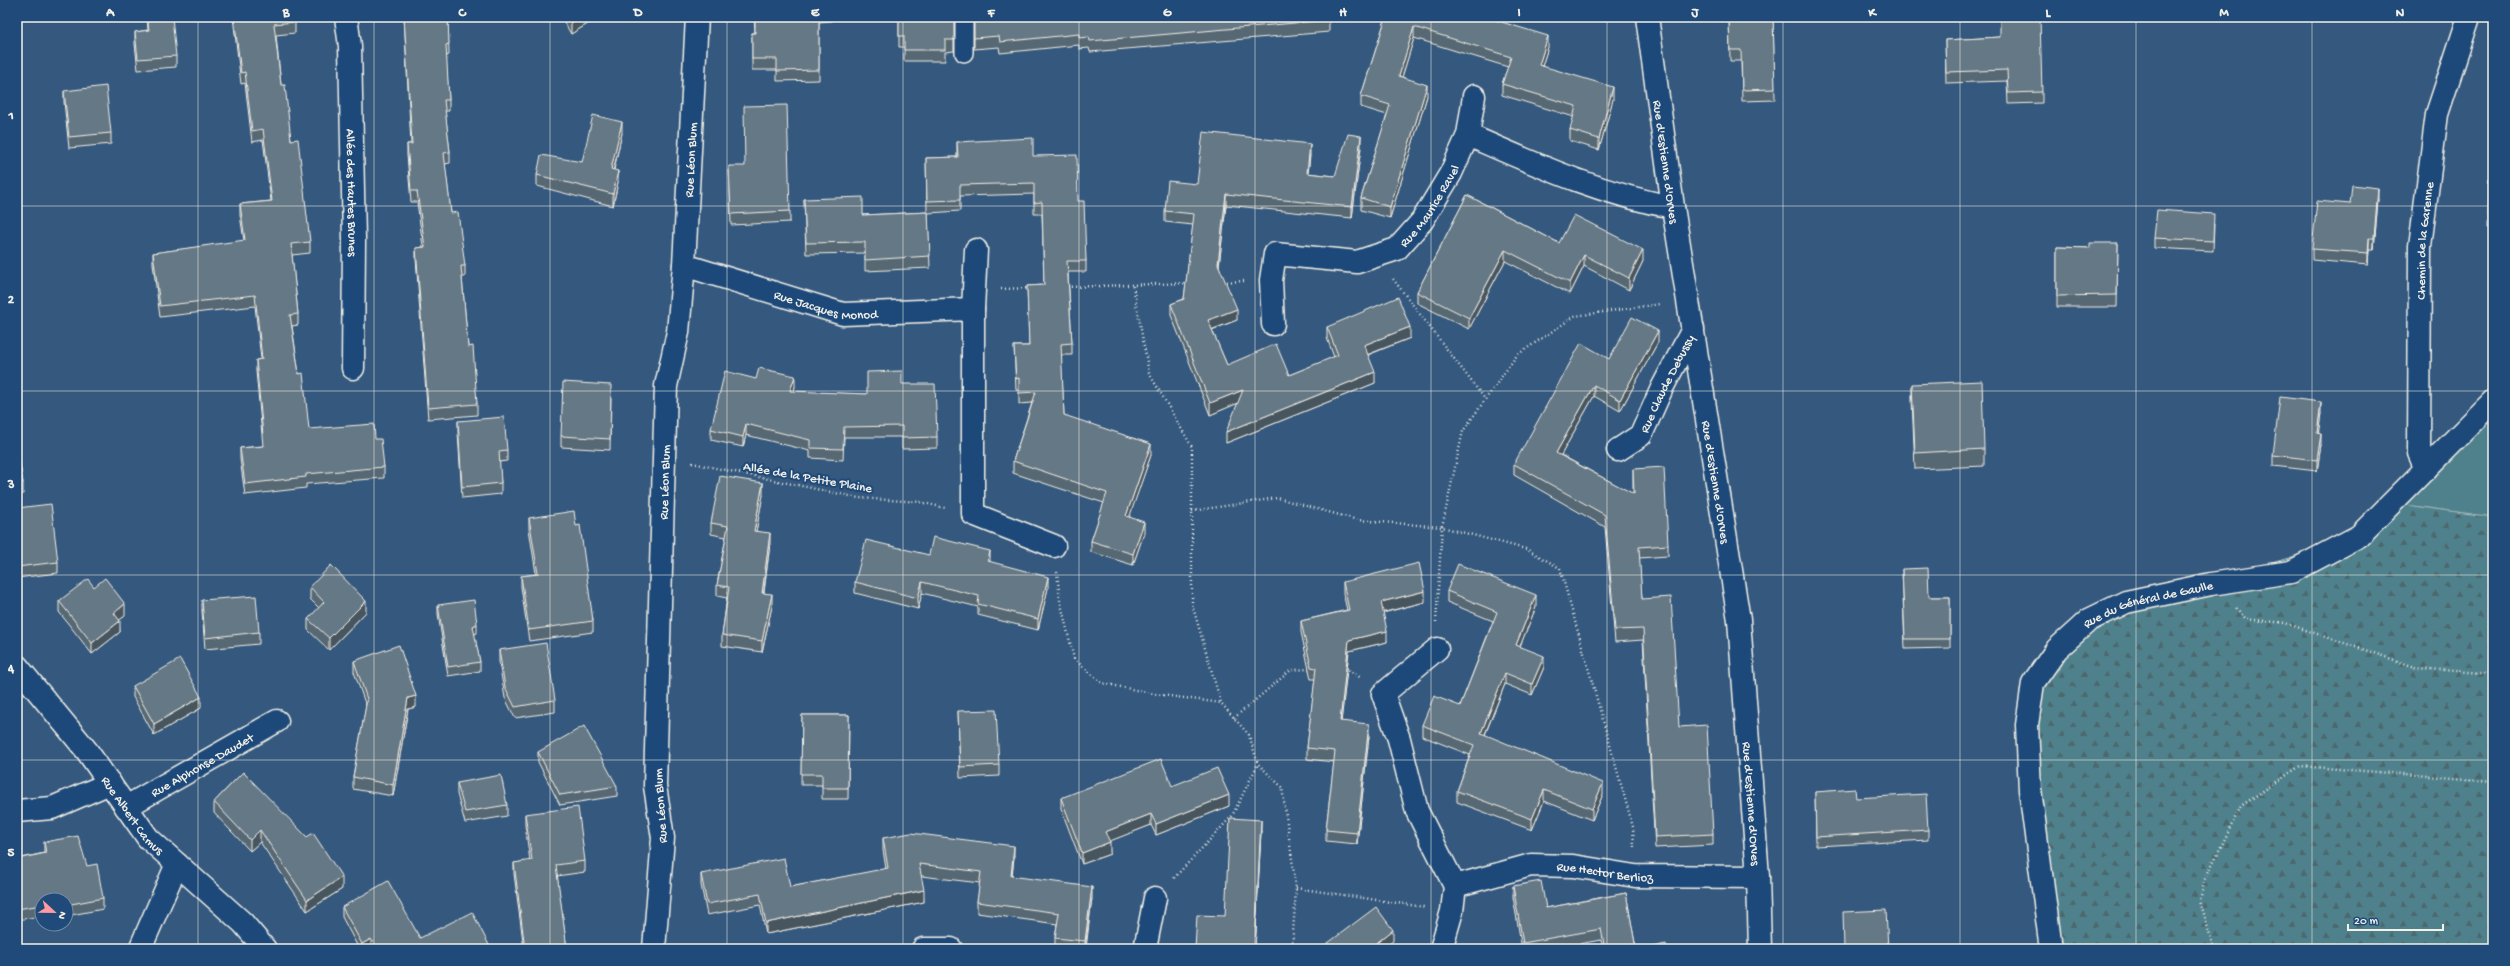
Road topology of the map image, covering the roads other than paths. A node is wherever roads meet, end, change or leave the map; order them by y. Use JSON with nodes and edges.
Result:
{"nodes":[{"id":1,"x":346,"y":17,"type":"edge"},
{"id":2,"x":697,"y":17,"type":"edge"},
{"id":3,"x":964,"y":17,"type":"edge"},
{"id":4,"x":1647,"y":17,"type":"edge"},
{"id":5,"x":2469,"y":17,"type":"edge"},
{"id":6,"x":964,"y":53,"type":"dead end"},
{"id":7,"x":1474,"y":96,"type":"dead end"},
{"id":8,"x":1468,"y":135,"type":"junction"},
{"id":9,"x":1673,"y":207,"type":"junction"},
{"id":10,"x":976,"y":250,"type":"dead end"},
{"id":11,"x":684,"y":265,"type":"junction"},
{"id":12,"x":973,"y":299,"type":"junction"},
{"id":13,"x":1272,"y":324,"type":"dead end"},
{"id":14,"x":1693,"y":329,"type":"junction"},
{"id":15,"x":353,"y":368,"type":"dead end"},
{"id":16,"x":2493,"y":402,"type":"edge"},
{"id":17,"x":1618,"y":450,"type":"dead end"},
{"id":18,"x":2426,"y":469,"type":"junction"},
{"id":19,"x":1054,"y":546,"type":"road end"},
{"id":20,"x":1437,"y":649,"type":"road end"},
{"id":21,"x":17,"y":666,"type":"edge"},
{"id":22,"x":278,"y":721,"type":"dead end"},
{"id":23,"x":110,"y":784,"type":"junction"},
{"id":24,"x":126,"y":807,"type":"junction"},
{"id":25,"x":17,"y":811,"type":"edge"},
{"id":26,"x":177,"y":864,"type":"junction"},
{"id":27,"x":1758,"y":877,"type":"junction"},
{"id":28,"x":1455,"y":886,"type":"junction"},
{"id":29,"x":1155,"y":898,"type":"road end"},
{"id":30,"x":140,"y":949,"type":"edge"},
{"id":31,"x":265,"y":949,"type":"edge"},
{"id":32,"x":654,"y":949,"type":"edge"},
{"id":33,"x":923,"y":949,"type":"edge"},
{"id":34,"x":951,"y":949,"type":"edge"},
{"id":35,"x":1145,"y":949,"type":"edge"},
{"id":36,"x":1441,"y":949,"type":"edge"},
{"id":37,"x":1760,"y":949,"type":"edge"},
{"id":38,"x":2052,"y":949,"type":"edge"}],
"edges":[{"from":1,"to":15,"type":"street","name":"Allée des Hautes Brunes"},
{"from":2,"to":11,"type":"street","name":"Rue Léon Blum"},
{"from":3,"to":6,"type":"lane"},
{"from":4,"to":9,"type":"street","name":"Rue d'Estienne d'Orves"},
{"from":5,"to":18,"type":"street","name":"Chemin de la Garenne"},
{"from":7,"to":8,"type":"street","name":"Rue Maurice Ravel"},
{"from":8,"to":9,"type":"street"},
{"from":8,"to":13,"type":"street","name":"Rue Maurice Ravel"},
{"from":9,"to":14,"type":"street","name":"Rue d'Estienne d'Orves"},
{"from":10,"to":12,"type":"street"},
{"from":11,"to":12,"type":"street","name":"Rue Jacques Monod"},
{"from":11,"to":32,"type":"street","name":"Rue Léon Blum"},
{"from":12,"to":19,"type":"street"},
{"from":14,"to":17,"type":"street","name":"Rue Claude Debussy"},
{"from":14,"to":27,"type":"street","name":"Rue d'Estienne d'Orves"},
{"from":16,"to":18,"type":"street","name":"Rue du Général de Gaulle"},
{"from":18,"to":38,"type":"street","name":"Rue du Général de Gaulle"},
{"from":20,"to":28,"type":"street"},
{"from":21,"to":23,"type":"street","name":"Rue Albert Camus"},
{"from":22,"to":24,"type":"street","name":"Rue Alphonse Daudet"},
{"from":23,"to":24,"type":"street","name":"Rue Albert Camus"},
{"from":23,"to":25,"type":"street"},
{"from":24,"to":26,"type":"street","name":"Rue Albert Camus"},
{"from":26,"to":30,"type":"street"},
{"from":26,"to":31,"type":"street","name":"Rue Albert Camus"},
{"from":27,"to":28,"type":"street","name":"Rue Hector Berlioz"},
{"from":27,"to":37,"type":"street","name":"Rue d'Estienne d'Orves"},
{"from":28,"to":36,"type":"street"},
{"from":29,"to":35,"type":"street"},
{"from":33,"to":34,"type":"street"}]}
